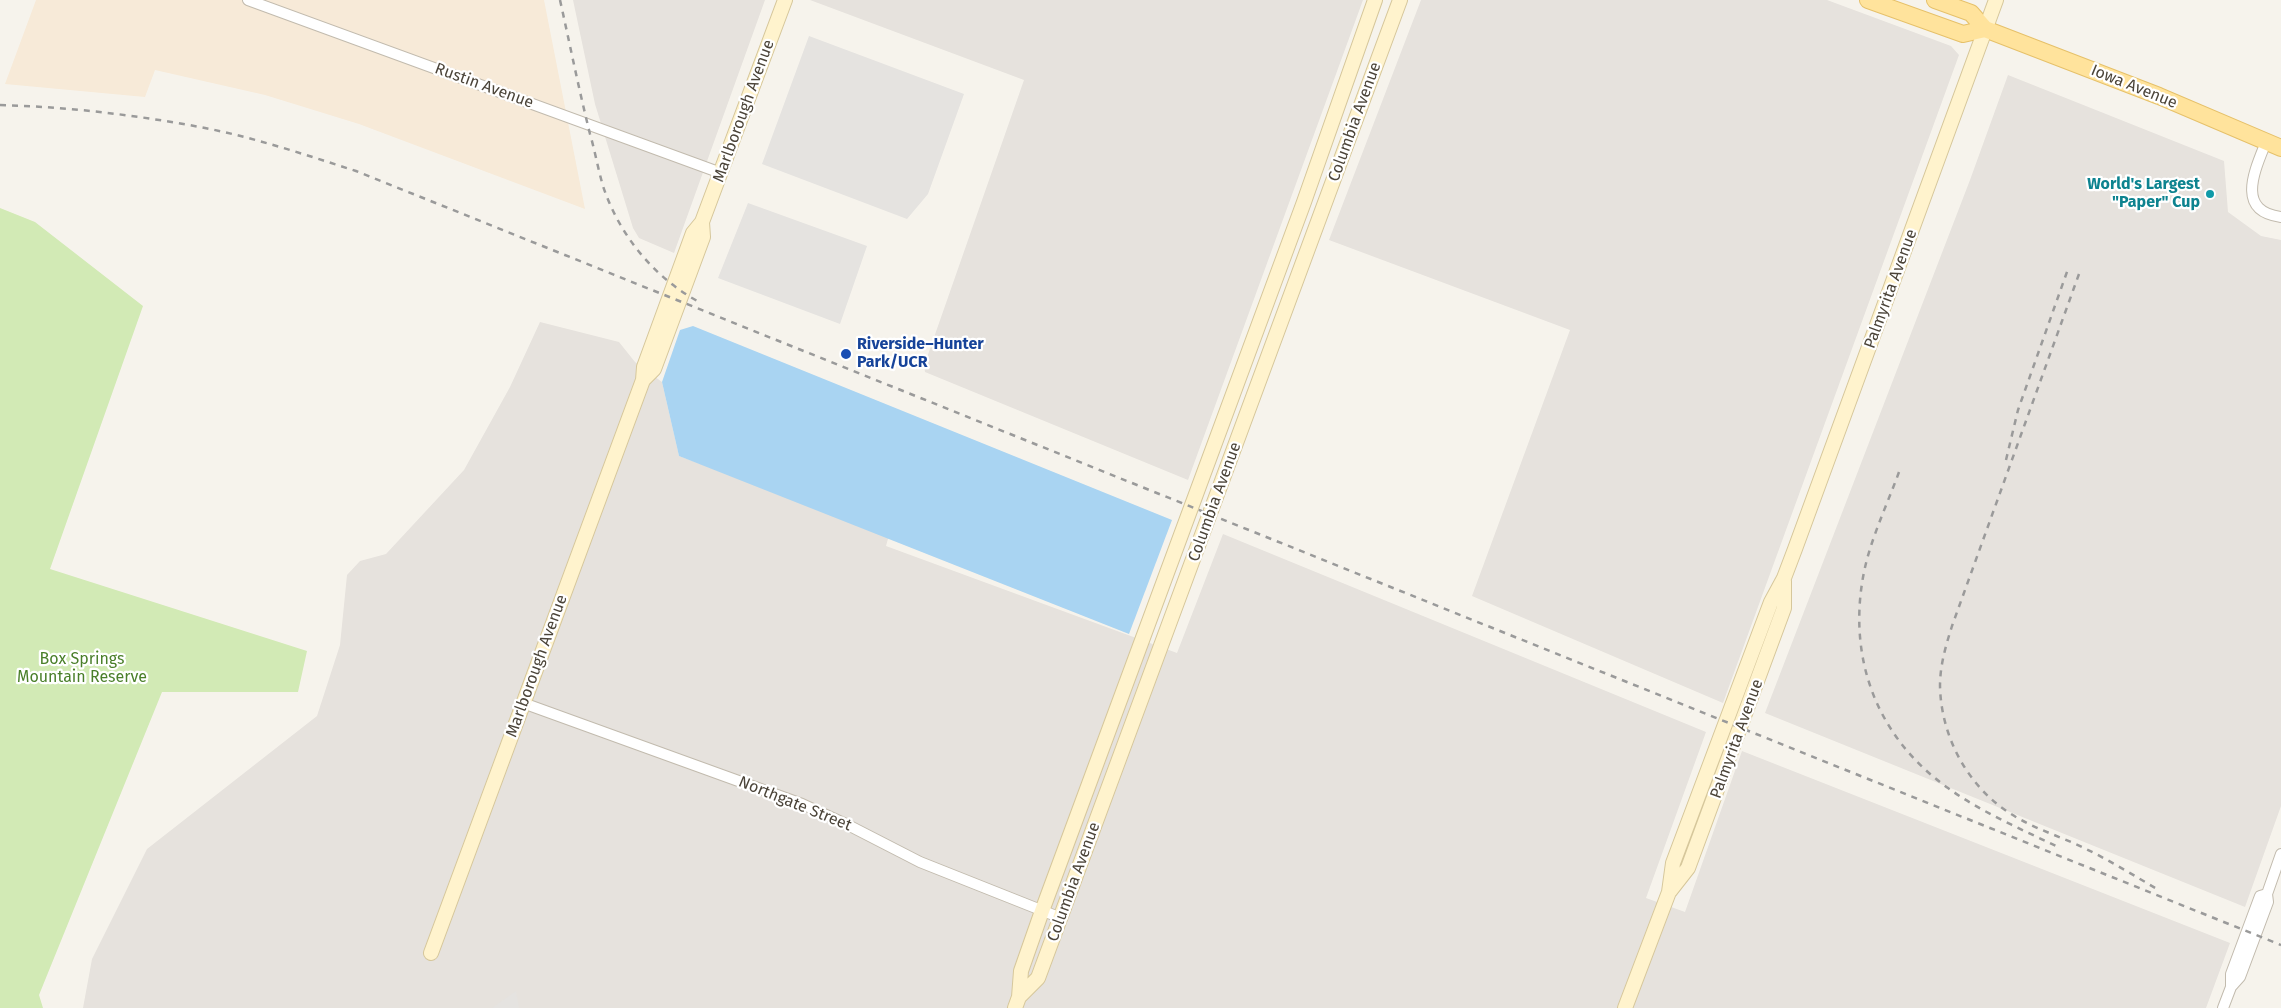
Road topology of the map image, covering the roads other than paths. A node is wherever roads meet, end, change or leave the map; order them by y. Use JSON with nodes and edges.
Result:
{"nodes":[{"id":1,"x":248,"y":0,"type":"edge"},
{"id":2,"x":785,"y":0,"type":"edge"},
{"id":3,"x":1375,"y":0,"type":"edge"},
{"id":4,"x":1400,"y":0,"type":"edge"},
{"id":5,"x":1868,"y":0,"type":"edge"},
{"id":6,"x":1936,"y":0,"type":"edge"},
{"id":7,"x":1996,"y":0,"type":"edge"},
{"id":8,"x":1985,"y":29,"type":"junction"},
{"id":9,"x":1350,"y":71,"type":"junction"},
{"id":10,"x":1371,"y":80,"type":"junction"},
{"id":11,"x":1332,"y":122,"type":"junction"},
{"id":12,"x":1352,"y":130,"type":"junction"},
{"id":13,"x":2273,"y":145,"type":"edge"},
{"id":14,"x":721,"y":172,"type":"junction"},
{"id":15,"x":2281,"y":217,"type":"edge"},
{"id":16,"x":1250,"y":348,"type":"junction"},
{"id":17,"x":1269,"y":356,"type":"junction"},
{"id":18,"x":523,"y":703,"type":"junction"},
{"id":19,"x":1101,"y":752,"type":"junction"},
{"id":20,"x":1119,"y":758,"type":"junction"},
{"id":21,"x":2281,"y":854,"type":"edge"},
{"id":22,"x":1042,"y":911,"type":"junction"},
{"id":23,"x":1061,"y":918,"type":"junction"},
{"id":24,"x":431,"y":953,"type":"dead end"},
{"id":25,"x":1017,"y":1003,"type":"edge"},
{"id":26,"x":1625,"y":1008,"type":"edge"},
{"id":27,"x":2223,"y":1008,"type":"edge"}],
"edges":[{"from":1,"to":14,"type":"street","name":"Rustin Avenue"},
{"from":2,"to":14,"type":"street","name":"Marlborough Avenue"},
{"from":3,"to":9,"type":"street","name":"Columbia Avenue"},
{"from":4,"to":10,"type":"street","name":"Columbia Avenue"},
{"from":5,"to":8,"type":"main road"},
{"from":6,"to":8,"type":"main road","name":"Iowa Avenue"},
{"from":7,"to":8,"type":"street","name":"Palmyrita Avenue"},
{"from":8,"to":13,"type":"main road","name":"Iowa Avenue"},
{"from":8,"to":26,"type":"street","name":"Palmyrita Avenue"},
{"from":9,"to":10,"type":"street"},
{"from":9,"to":11,"type":"street","name":"Columbia Avenue"},
{"from":10,"to":12,"type":"street","name":"Columbia Avenue"},
{"from":11,"to":12,"type":"street"},
{"from":11,"to":16,"type":"street","name":"Columbia Avenue"},
{"from":12,"to":17,"type":"street","name":"Columbia Avenue"},
{"from":13,"to":15,"type":"street"},
{"from":14,"to":18,"type":"street","name":"Marlborough Avenue"},
{"from":16,"to":17,"type":"street"},
{"from":16,"to":19,"type":"street","name":"Columbia Avenue"},
{"from":17,"to":20,"type":"street","name":"Columbia Avenue"},
{"from":18,"to":22,"type":"street","name":"Northgate Street"},
{"from":18,"to":24,"type":"street","name":"Marlborough Avenue"},
{"from":19,"to":20,"type":"street"},
{"from":19,"to":22,"type":"street","name":"Columbia Avenue"},
{"from":20,"to":23,"type":"street","name":"Columbia Avenue"},
{"from":21,"to":27,"type":"street"},
{"from":22,"to":23,"type":"street","name":"Northgate Street"},
{"from":22,"to":25,"type":"street","name":"Columbia Avenue"},
{"from":23,"to":25,"type":"street","name":"Columbia Avenue"}]}
